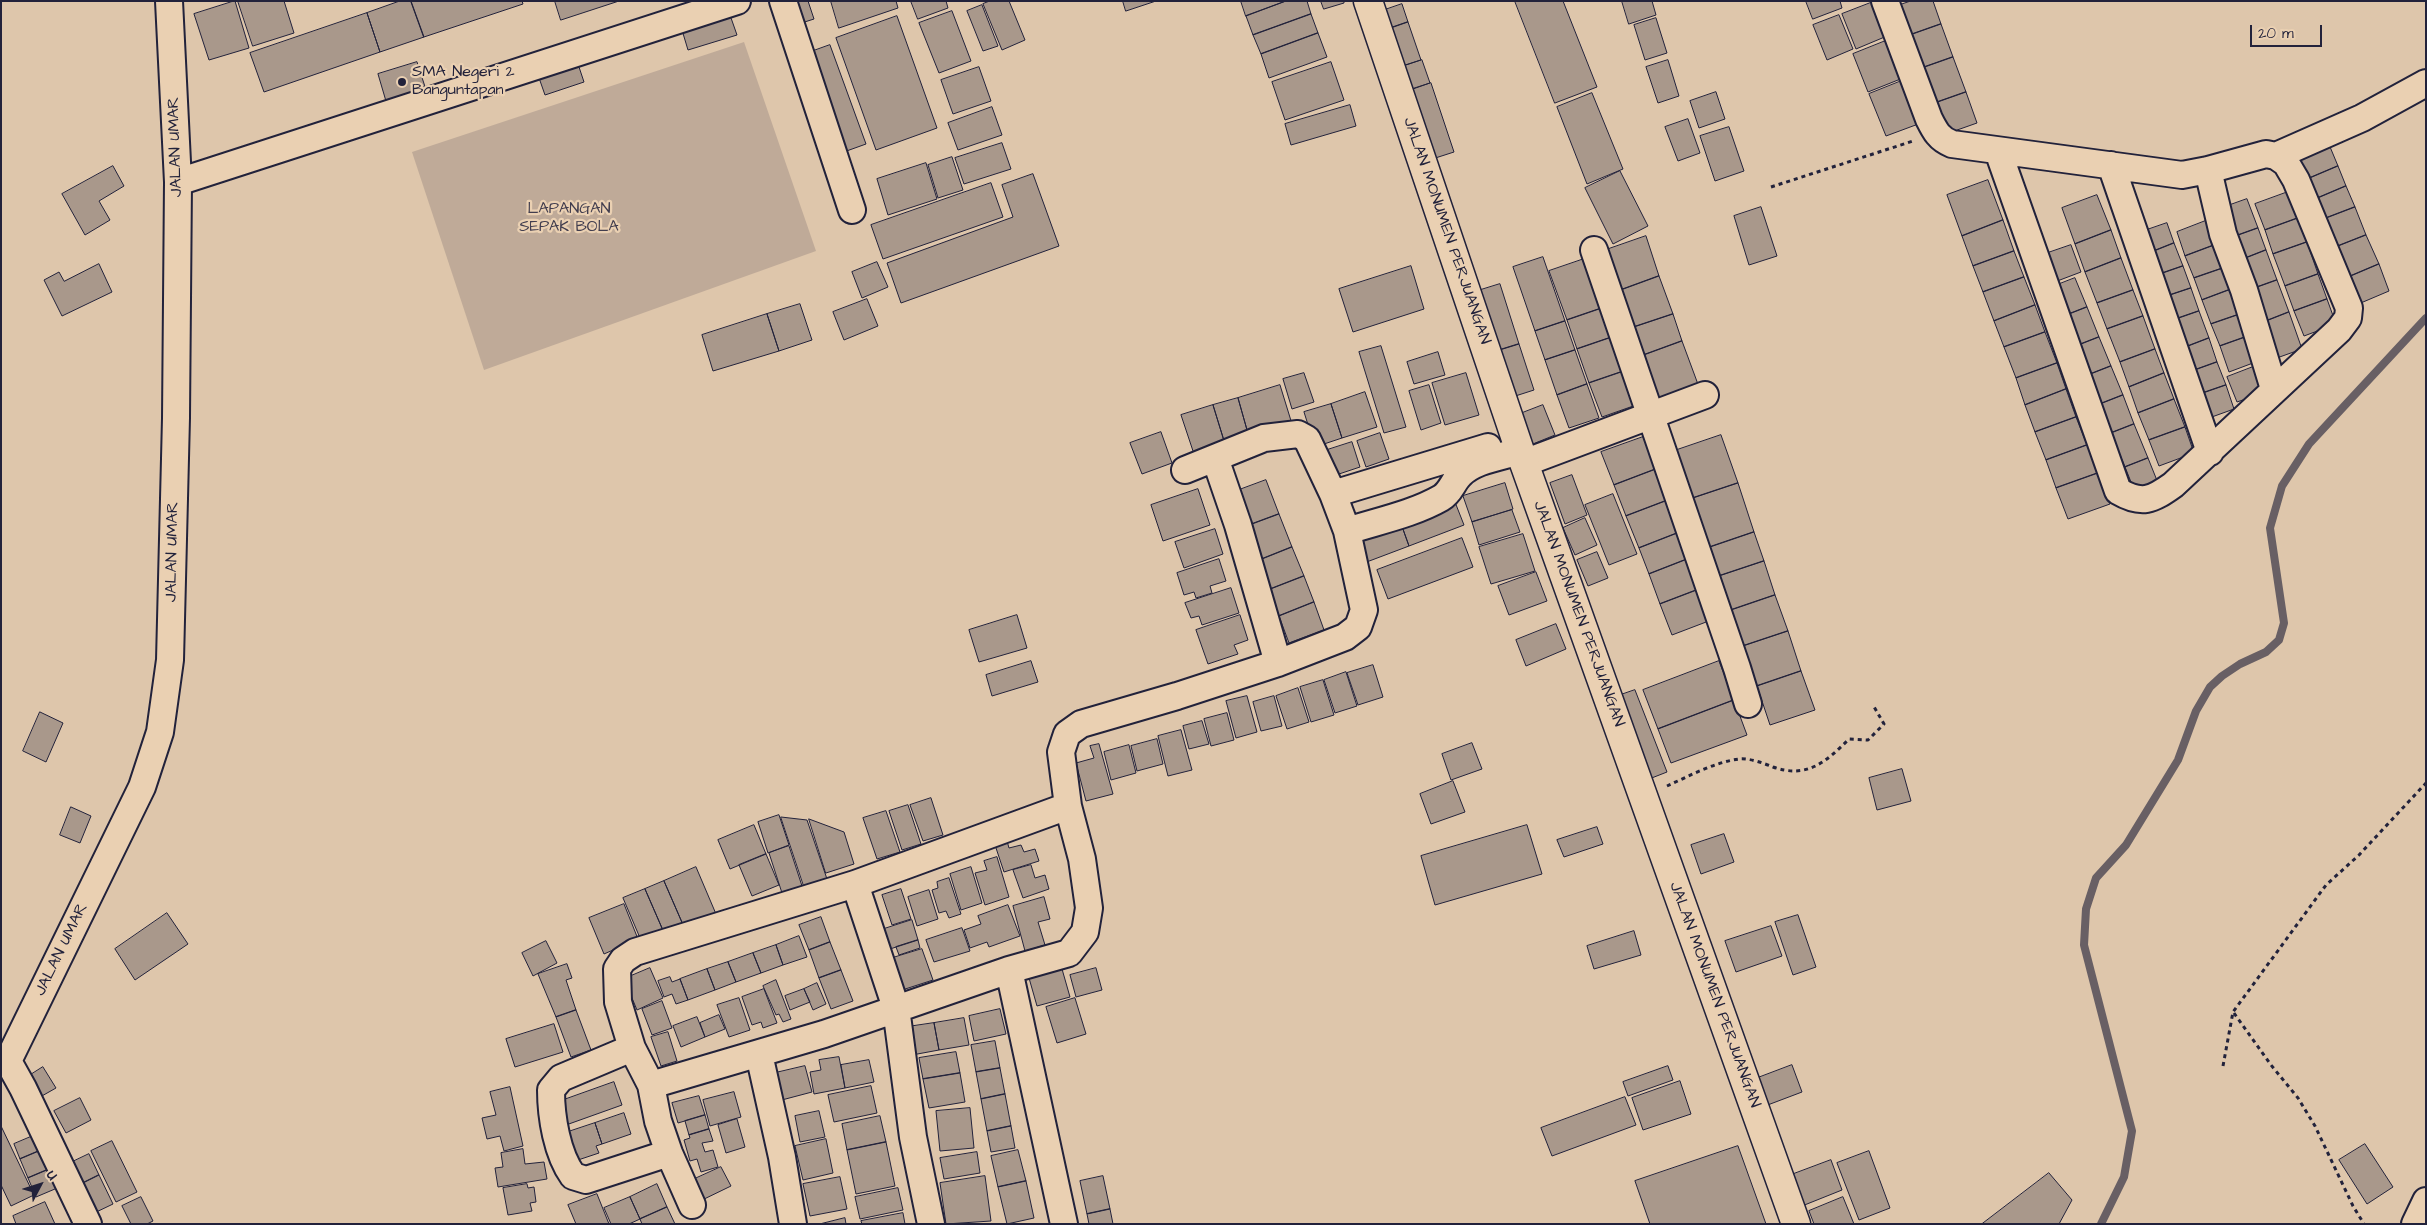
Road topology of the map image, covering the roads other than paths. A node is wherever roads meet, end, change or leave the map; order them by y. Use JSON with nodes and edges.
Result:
{"nodes":[{"id":1,"x":169,"y":1,"type":"edge"},
{"id":2,"x":737,"y":1,"type":"edge"},
{"id":3,"x":783,"y":1,"type":"edge"},
{"id":4,"x":1368,"y":1,"type":"edge"},
{"id":5,"x":1885,"y":1,"type":"edge"},
{"id":6,"x":2426,"y":83,"type":"edge"},
{"id":7,"x":1998,"y":152,"type":"junction"},
{"id":8,"x":2276,"y":156,"type":"junction"},
{"id":9,"x":2111,"y":164,"type":"junction"},
{"id":10,"x":2208,"y":170,"type":"junction"},
{"id":11,"x":178,"y":182,"type":"junction"},
{"id":12,"x":852,"y":210,"type":"dead end"},
{"id":13,"x":1594,"y":250,"type":"dead end"},
{"id":14,"x":2274,"y":389,"type":"junction"},
{"id":15,"x":1705,"y":395,"type":"dead end"},
{"id":16,"x":1651,"y":416,"type":"junction"},
{"id":17,"x":1520,"y":451,"type":"junction"},
{"id":18,"x":2210,"y":452,"type":"junction"},
{"id":19,"x":1215,"y":458,"type":"junction"},
{"id":20,"x":1185,"y":470,"type":"dead end"},
{"id":21,"x":1333,"y":494,"type":"junction"},
{"id":22,"x":1347,"y":530,"type":"junction"},
{"id":23,"x":1278,"y":664,"type":"junction"},
{"id":24,"x":1748,"y":704,"type":"dead end"},
{"id":25,"x":1068,"y":806,"type":"junction"},
{"id":26,"x":855,"y":884,"type":"junction"},
{"id":27,"x":1009,"y":970,"type":"junction"},
{"id":28,"x":896,"y":1008,"type":"junction"},
{"id":29,"x":632,"y":1048,"type":"junction"},
{"id":30,"x":759,"y":1054,"type":"junction"},
{"id":31,"x":4,"y":1063,"type":"edge"},
{"id":32,"x":650,"y":1085,"type":"junction"},
{"id":33,"x":669,"y":1153,"type":"junction"},
{"id":34,"x":2426,"y":1200,"type":"edge"},
{"id":35,"x":692,"y":1205,"type":"dead end"},
{"id":36,"x":88,"y":1224,"type":"edge"},
{"id":37,"x":793,"y":1224,"type":"edge"},
{"id":38,"x":931,"y":1224,"type":"edge"},
{"id":39,"x":1064,"y":1224,"type":"edge"},
{"id":40,"x":1796,"y":1224,"type":"edge"},
{"id":41,"x":2415,"y":1224,"type":"edge"}],
"edges":[{"from":1,"to":11,"type":"street","name":"JALAN UMAR"},
{"from":2,"to":11,"type":"street"},
{"from":3,"to":12,"type":"street"},
{"from":4,"to":17,"type":"street","name":"JALAN MONUMEN PERJUANGAN"},
{"from":5,"to":7,"type":"street"},
{"from":6,"to":8,"type":"street"},
{"from":7,"to":9,"type":"street"},
{"from":7,"to":18,"type":"street"},
{"from":8,"to":10,"type":"street"},
{"from":8,"to":14,"type":"street"},
{"from":9,"to":10,"type":"street"},
{"from":9,"to":18,"type":"street"},
{"from":10,"to":14,"type":"street"},
{"from":11,"to":31,"type":"street","name":"JALAN UMAR"},
{"from":13,"to":16,"type":"street"},
{"from":14,"to":18,"type":"street"},
{"from":15,"to":16,"type":"street"},
{"from":16,"to":17,"type":"street"},
{"from":16,"to":24,"type":"street"},
{"from":17,"to":21,"type":"street"},
{"from":17,"to":22,"type":"street"},
{"from":17,"to":40,"type":"street","name":"JALAN MONUMEN PERJUANGAN"},
{"from":19,"to":20,"type":"street"},
{"from":19,"to":21,"type":"street"},
{"from":19,"to":23,"type":"street"},
{"from":21,"to":22,"type":"street"},
{"from":22,"to":23,"type":"street"},
{"from":23,"to":25,"type":"street"},
{"from":25,"to":26,"type":"street"},
{"from":25,"to":27,"type":"street"},
{"from":26,"to":28,"type":"street"},
{"from":26,"to":29,"type":"street"},
{"from":27,"to":28,"type":"street"},
{"from":27,"to":39,"type":"street"},
{"from":28,"to":30,"type":"street"},
{"from":28,"to":38,"type":"street"},
{"from":29,"to":32,"type":"street"},
{"from":29,"to":33,"type":"street"},
{"from":30,"to":32,"type":"street"},
{"from":30,"to":37,"type":"street"},
{"from":31,"to":36,"type":"street"},
{"from":32,"to":33,"type":"street"},
{"from":33,"to":35,"type":"street"},
{"from":34,"to":41,"type":"street"}]}
